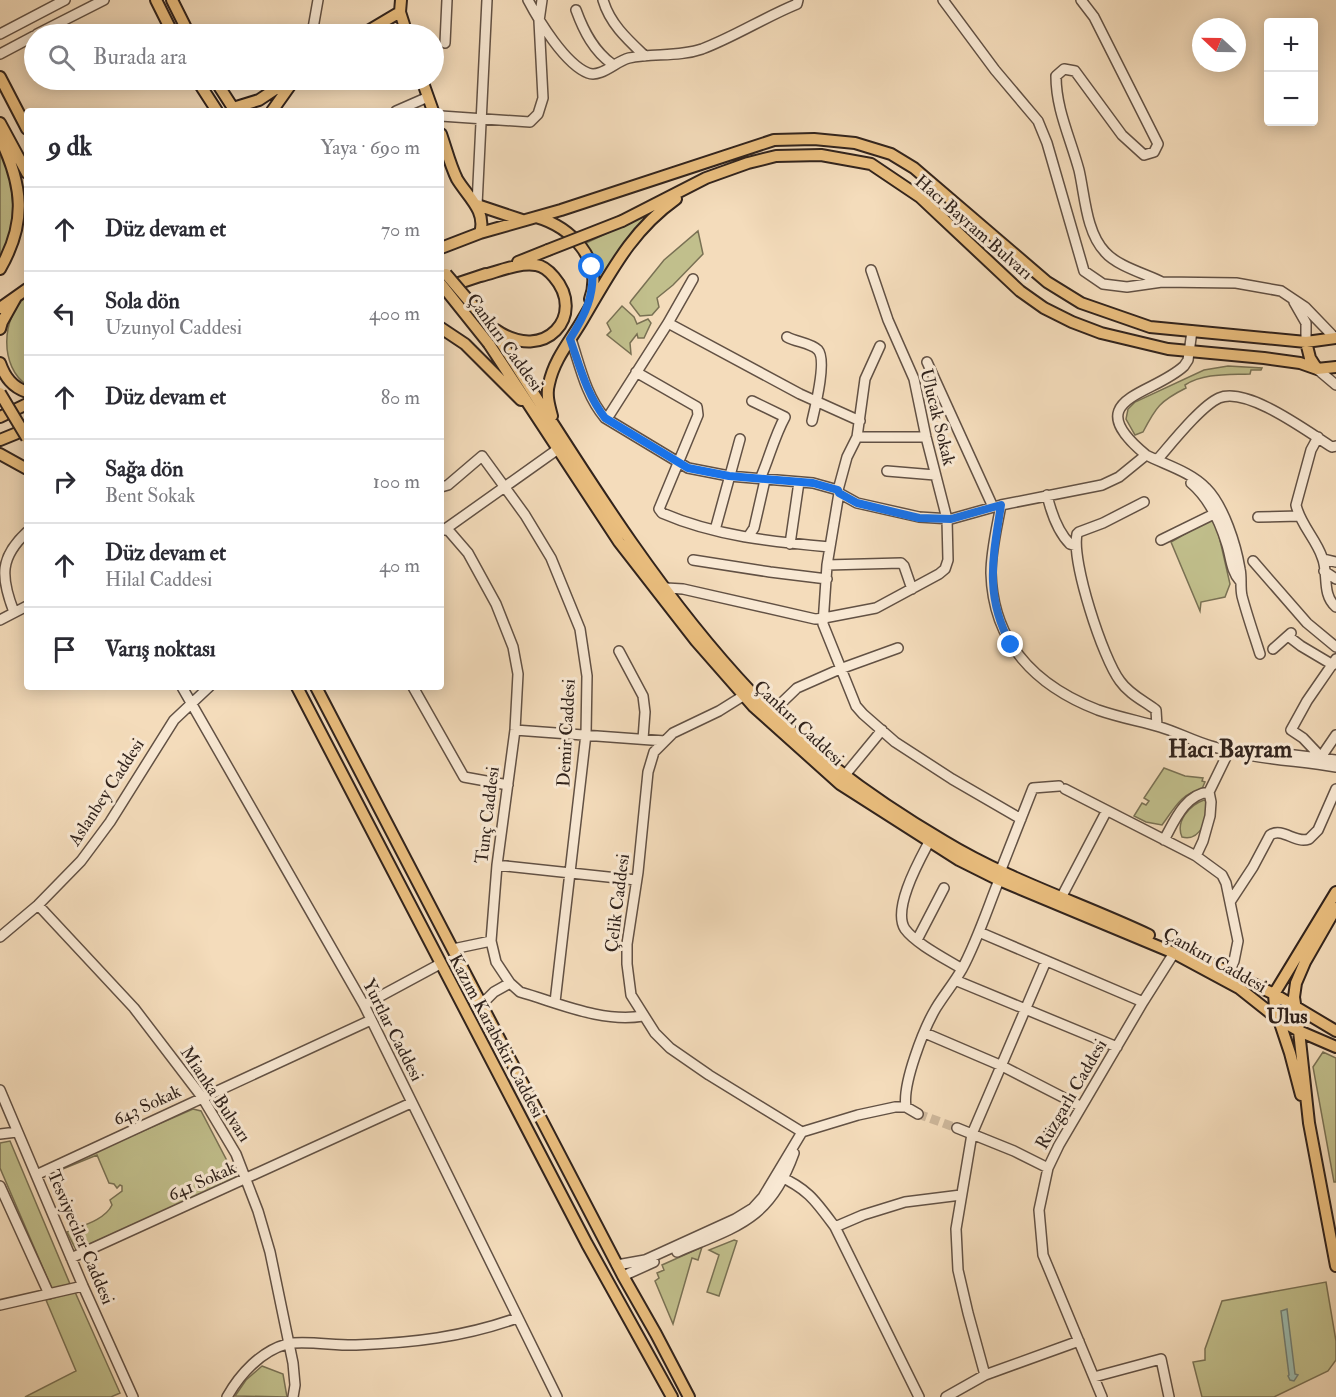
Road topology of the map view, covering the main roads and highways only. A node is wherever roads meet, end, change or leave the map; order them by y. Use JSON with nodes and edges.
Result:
{"nodes":[{"id":1,"x":156,"y":0,"type":"edge"},
{"id":2,"x":172,"y":0,"type":"edge"},
{"id":3,"x":402,"y":0,"type":"edge"},
{"id":4,"x":400,"y":12,"type":"junction"},
{"id":5,"x":168,"y":24,"type":"edge"},
{"id":6,"x":184,"y":24,"type":"edge"},
{"id":7,"x":380,"y":24,"type":"edge"},
{"id":8,"x":404,"y":24,"type":"edge"},
{"id":9,"x":0,"y":77,"type":"edge"},
{"id":10,"x":203,"y":90,"type":"edge"},
{"id":11,"x":221,"y":90,"type":"edge"},
{"id":12,"x":273,"y":90,"type":"edge"},
{"id":13,"x":287,"y":90,"type":"edge"},
{"id":14,"x":426,"y":90,"type":"edge"},
{"id":15,"x":215,"y":108,"type":"edge"},
{"id":16,"x":233,"y":108,"type":"edge"},
{"id":17,"x":239,"y":108,"type":"edge"},
{"id":18,"x":274,"y":108,"type":"edge"},
{"id":19,"x":432,"y":108,"type":"edge"},
{"id":20,"x":0,"y":123,"type":"edge"},
{"id":21,"x":24,"y":123,"type":"edge"},
{"id":22,"x":0,"y":138,"type":"edge"},
{"id":23,"x":444,"y":142,"type":"edge"},
{"id":24,"x":24,"y":167,"type":"edge"},
{"id":25,"x":706,"y":178,"type":"junction"},
{"id":26,"x":477,"y":205,"type":"junction"},
{"id":27,"x":535,"y":217,"type":"junction"},
{"id":28,"x":522,"y":220,"type":"junction"},
{"id":29,"x":480,"y":233,"type":"junction"},
{"id":30,"x":444,"y":247,"type":"edge"},
{"id":31,"x":0,"y":269,"type":"edge"},
{"id":32,"x":482,"y":276,"type":"junction"},
{"id":33,"x":444,"y":280,"type":"edge"},
{"id":34,"x":24,"y":291,"type":"edge"},
{"id":35,"x":16,"y":297,"type":"junction"},
{"id":36,"x":0,"y":308,"type":"edge"},
{"id":37,"x":583,"y":319,"type":"junction"},
{"id":38,"x":492,"y":328,"type":"junction"},
{"id":39,"x":0,"y":329,"type":"edge"},
{"id":40,"x":444,"y":330,"type":"edge"},
{"id":41,"x":1336,"y":338,"type":"edge"},
{"id":42,"x":1306,"y":342,"type":"junction"},
{"id":43,"x":0,"y":363,"type":"edge"},
{"id":44,"x":1336,"y":367,"type":"edge"},
{"id":45,"x":1317,"y":369,"type":"junction"},
{"id":46,"x":24,"y":391,"type":"edge"},
{"id":47,"x":0,"y":393,"type":"edge"},
{"id":48,"x":24,"y":405,"type":"edge"},
{"id":49,"x":0,"y":417,"type":"edge"},
{"id":50,"x":542,"y":422,"type":"junction"},
{"id":51,"x":556,"y":427,"type":"junction"},
{"id":52,"x":24,"y":430,"type":"edge"},
{"id":53,"x":24,"y":433,"type":"edge"},
{"id":54,"x":0,"y":440,"type":"edge"},
{"id":55,"x":0,"y":454,"type":"edge"},
{"id":56,"x":24,"y":467,"type":"edge"},
{"id":57,"x":299,"y":690,"type":"edge"},
{"id":58,"x":318,"y":690,"type":"edge"},
{"id":59,"x":999,"y":876,"type":"junction"},
{"id":60,"x":1336,"y":892,"type":"edge"},
{"id":61,"x":1336,"y":908,"type":"edge"},
{"id":62,"x":1274,"y":994,"type":"junction"},
{"id":63,"x":1296,"y":1007,"type":"junction"},
{"id":64,"x":1278,"y":1019,"type":"junction"},
{"id":65,"x":1299,"y":1031,"type":"junction"},
{"id":66,"x":1336,"y":1031,"type":"edge"},
{"id":67,"x":1336,"y":1047,"type":"edge"},
{"id":68,"x":1309,"y":1123,"type":"junction"},
{"id":69,"x":1336,"y":1266,"type":"edge"},
{"id":70,"x":672,"y":1397,"type":"edge"},
{"id":71,"x":688,"y":1397,"type":"edge"}],
"edges":[{"from":1,"to":5,"type":"main road"},
{"from":2,"to":6,"type":"main road"},
{"from":3,"to":4,"type":"main road"},
{"from":4,"to":7,"type":"main road"},
{"from":4,"to":8,"type":"main road"},
{"from":9,"to":21,"type":"main road"},
{"from":10,"to":15,"type":"main road"},
{"from":11,"to":16,"type":"main road"},
{"from":12,"to":17,"type":"main road"},
{"from":13,"to":18,"type":"main road"},
{"from":14,"to":19,"type":"main road"},
{"from":20,"to":24,"type":"main road"},
{"from":22,"to":31,"type":"main road"},
{"from":23,"to":26,"type":"main road"},
{"from":25,"to":32,"type":"main road","name":"Hacı Bayram Bulvarı","bridge":true},
{"from":25,"to":37,"type":"main road"},
{"from":25,"to":45,"type":"main road","name":"Hacı Bayram Bulvarı"},
{"from":26,"to":28,"type":"main road"},
{"from":26,"to":29,"type":"main road"},
{"from":27,"to":28,"type":"main road","name":"Hacı Bayram Bulvarı"},
{"from":27,"to":37,"type":"main road"},
{"from":27,"to":42,"type":"main road","name":"Hacı Bayram Bulvarı"},
{"from":28,"to":29,"type":"main road","name":"Hacı Bayram Bulvarı"},
{"from":29,"to":30,"type":"main road","name":"Hacı Bayram Bulvarı"},
{"from":32,"to":33,"type":"main road","name":"Hacı Bayram Bulvarı"},
{"from":32,"to":38,"type":"main road"},
{"from":33,"to":38,"type":"main road","name":"Çankırı Caddesi","bridge":true},
{"from":33,"to":50,"type":"main road","name":"Çankırı Caddesi","bridge":true},
{"from":34,"to":35,"type":"main road"},
{"from":35,"to":36,"type":"main road"},
{"from":35,"to":39,"type":"main road"},
{"from":37,"to":51,"type":"main road"},
{"from":38,"to":51,"type":"main road","name":"Çankırı Caddesi"},
{"from":40,"to":50,"type":"main road"},
{"from":41,"to":42,"type":"main road","name":"Hacı Bayram Bulvarı"},
{"from":42,"to":45,"type":"main road"},
{"from":43,"to":46,"type":"main road"},
{"from":44,"to":45,"type":"main road","name":"Hacı Bayram Bulvarı"},
{"from":47,"to":53,"type":"main road","bridge":true},
{"from":48,"to":49,"type":"main road"},
{"from":50,"to":59,"type":"main road","name":"Çankırı Caddesi"},
{"from":51,"to":59,"type":"main road","name":"Çankırı Caddesi"},
{"from":52,"to":54,"type":"main road"},
{"from":55,"to":56,"type":"main road"},
{"from":57,"to":70,"type":"main road","name":"Kazım Karabekir Caddesi"},
{"from":58,"to":71,"type":"main road","name":"Kazım Karabekir Caddesi"},
{"from":59,"to":62,"type":"main road","name":"Çankırı Caddesi"},
{"from":59,"to":64,"type":"main road","name":"Çankırı Caddesi"},
{"from":60,"to":62,"type":"main road"},
{"from":61,"to":63,"type":"main road"},
{"from":62,"to":63,"type":"main road","name":"Çankırı Caddesi"},
{"from":62,"to":64,"type":"main road"},
{"from":63,"to":65,"type":"main road"},
{"from":63,"to":66,"type":"main road","name":"Çankırı Caddesi"},
{"from":64,"to":65,"type":"main road","name":"Çankırı Caddesi"},
{"from":64,"to":68,"type":"main road"},
{"from":65,"to":67,"type":"main road","name":"Çankırı Caddesi"},
{"from":65,"to":68,"type":"main road"},
{"from":68,"to":69,"type":"main road"}]}
